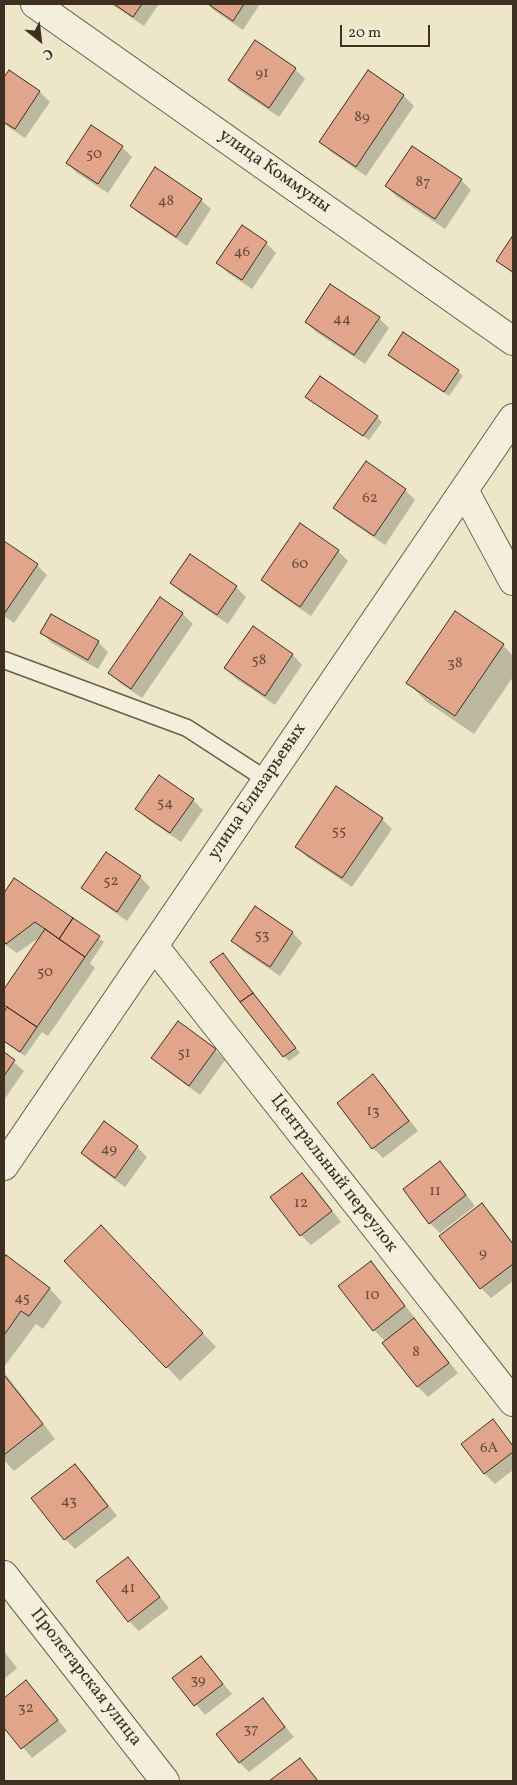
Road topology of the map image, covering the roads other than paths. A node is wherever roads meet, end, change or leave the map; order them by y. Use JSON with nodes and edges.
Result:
{"nodes":[{"id":1,"x":36,"y":4,"type":"edge"},
{"id":2,"x":513,"y":341,"type":"edge"},
{"id":3,"x":513,"y":418,"type":"edge"},
{"id":4,"x":464,"y":490,"type":"junction"},
{"id":5,"x":513,"y":581,"type":"edge"},
{"id":6,"x":4,"y":660,"type":"edge"},
{"id":7,"x":267,"y":780,"type":"junction"},
{"id":8,"x":154,"y":946,"type":"junction"},
{"id":9,"x":4,"y":1166,"type":"edge"},
{"id":10,"x":513,"y":1402,"type":"edge"},
{"id":11,"x":4,"y":1575,"type":"edge"},
{"id":12,"x":165,"y":1781,"type":"edge"}],
"edges":[{"from":1,"to":2,"type":"street","name":"улица Коммуны"},
{"from":3,"to":4,"type":"street","name":"улица Елизарьевых"},
{"from":4,"to":5,"type":"street"},
{"from":4,"to":7,"type":"street","name":"улица Елизарьевых"},
{"from":6,"to":7,"type":"lane"},
{"from":7,"to":8,"type":"street","name":"улица Елизарьевых"},
{"from":8,"to":9,"type":"street","name":"улица Елизарьевых"},
{"from":8,"to":10,"type":"street","name":"Центральный переулок"},
{"from":11,"to":12,"type":"street","name":"Пролетарская улица"}]}
